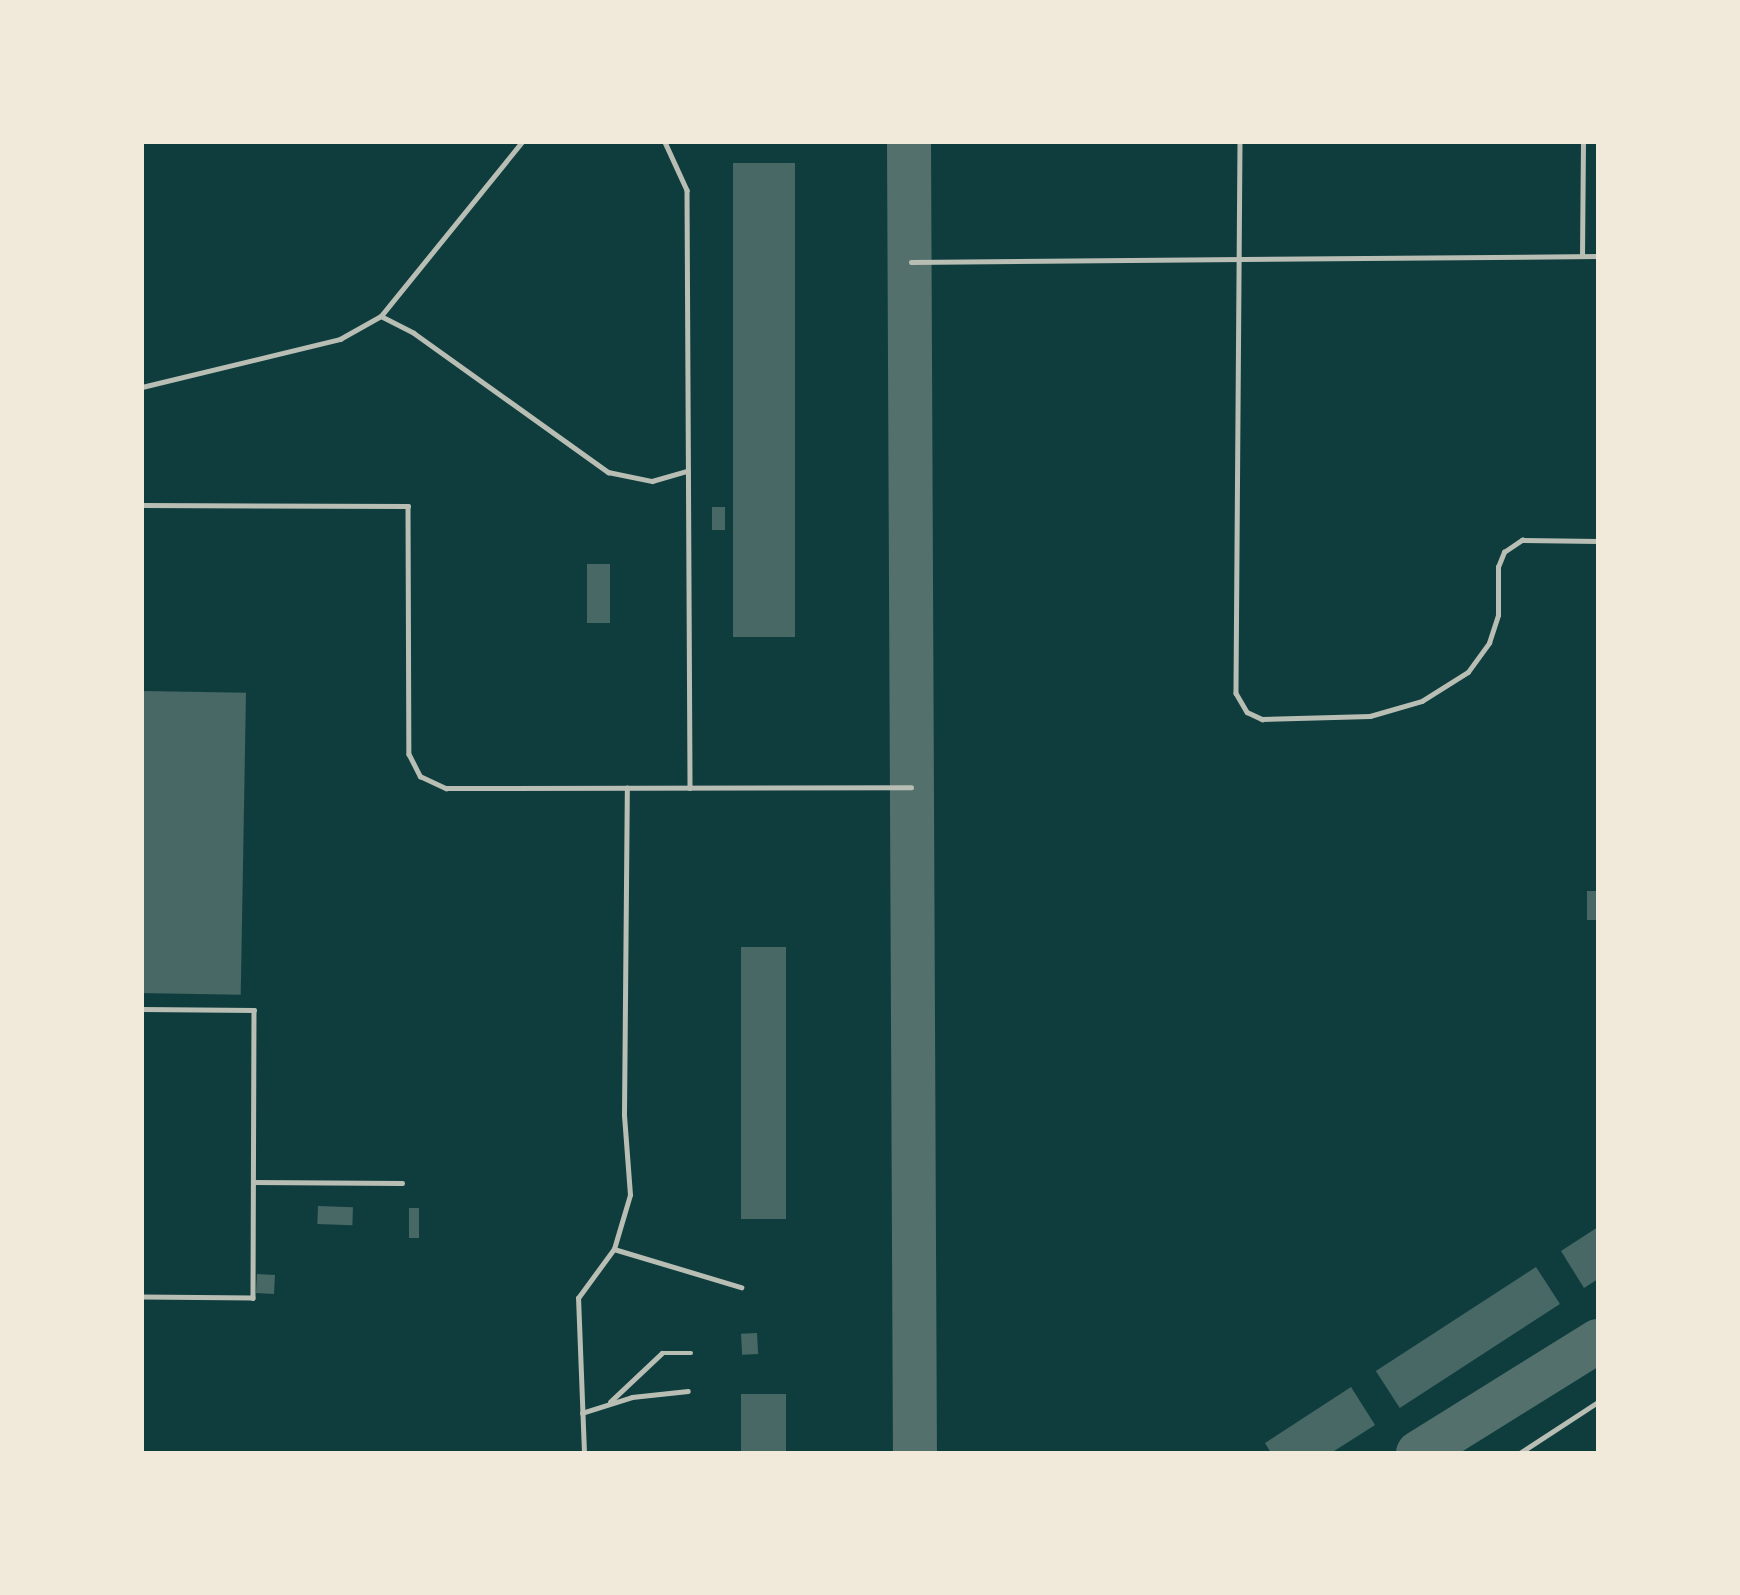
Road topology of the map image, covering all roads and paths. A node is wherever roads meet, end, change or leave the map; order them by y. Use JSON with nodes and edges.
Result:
{"nodes":[{"id":1,"x":522,"y":142,"type":"edge"},
{"id":2,"x":665,"y":142,"type":"edge"},
{"id":3,"x":1240,"y":142,"type":"edge"},
{"id":4,"x":1583,"y":142,"type":"edge"},
{"id":5,"x":1239,"y":256,"type":"junction"},
{"id":6,"x":1582,"y":256,"type":"junction"},
{"id":7,"x":1598,"y":256,"type":"edge"},
{"id":8,"x":911,"y":261,"type":"dead end"},
{"id":9,"x":381,"y":316,"type":"junction"},
{"id":10,"x":142,"y":387,"type":"edge"},
{"id":11,"x":688,"y":471,"type":"junction"},
{"id":12,"x":142,"y":505,"type":"edge"},
{"id":13,"x":1598,"y":541,"type":"edge"},
{"id":14,"x":911,"y":787,"type":"dead end"},
{"id":15,"x":627,"y":788,"type":"junction"},
{"id":16,"x":690,"y":788,"type":"junction"},
{"id":17,"x":142,"y":1009,"type":"edge"},
{"id":18,"x":253,"y":1182,"type":"junction"},
{"id":19,"x":402,"y":1183,"type":"dead end"},
{"id":20,"x":614,"y":1249,"type":"junction"},
{"id":21,"x":741,"y":1287,"type":"dead end"},
{"id":22,"x":142,"y":1297,"type":"edge"},
{"id":23,"x":691,"y":1353,"type":"dead end"},
{"id":24,"x":688,"y":1391,"type":"dead end"},
{"id":25,"x":1598,"y":1402,"type":"edge"},
{"id":26,"x":609,"y":1403,"type":"junction"},
{"id":27,"x":582,"y":1413,"type":"junction"},
{"id":28,"x":584,"y":1453,"type":"edge"},
{"id":29,"x":1520,"y":1453,"type":"edge"}],
"edges":[{"from":1,"to":9,"type":"lane"},
{"from":2,"to":11,"type":"lane"},
{"from":3,"to":5,"type":"lane"},
{"from":4,"to":6,"type":"lane"},
{"from":5,"to":6,"type":"lane"},
{"from":5,"to":8,"type":"lane"},
{"from":5,"to":13,"type":"lane"},
{"from":6,"to":7,"type":"lane"},
{"from":9,"to":10,"type":"lane"},
{"from":9,"to":11,"type":"lane"},
{"from":11,"to":16,"type":"lane"},
{"from":12,"to":15,"type":"lane"},
{"from":14,"to":16,"type":"lane"},
{"from":15,"to":16,"type":"lane"},
{"from":15,"to":20,"type":"lane"},
{"from":17,"to":18,"type":"lane"},
{"from":18,"to":19,"type":"lane"},
{"from":18,"to":22,"type":"lane"},
{"from":20,"to":21,"type":"lane"},
{"from":20,"to":27,"type":"lane"},
{"from":23,"to":26,"type":"lane"},
{"from":24,"to":26,"type":"lane"},
{"from":25,"to":29,"type":"lane"},
{"from":26,"to":27,"type":"lane"},
{"from":27,"to":28,"type":"lane"}]}
